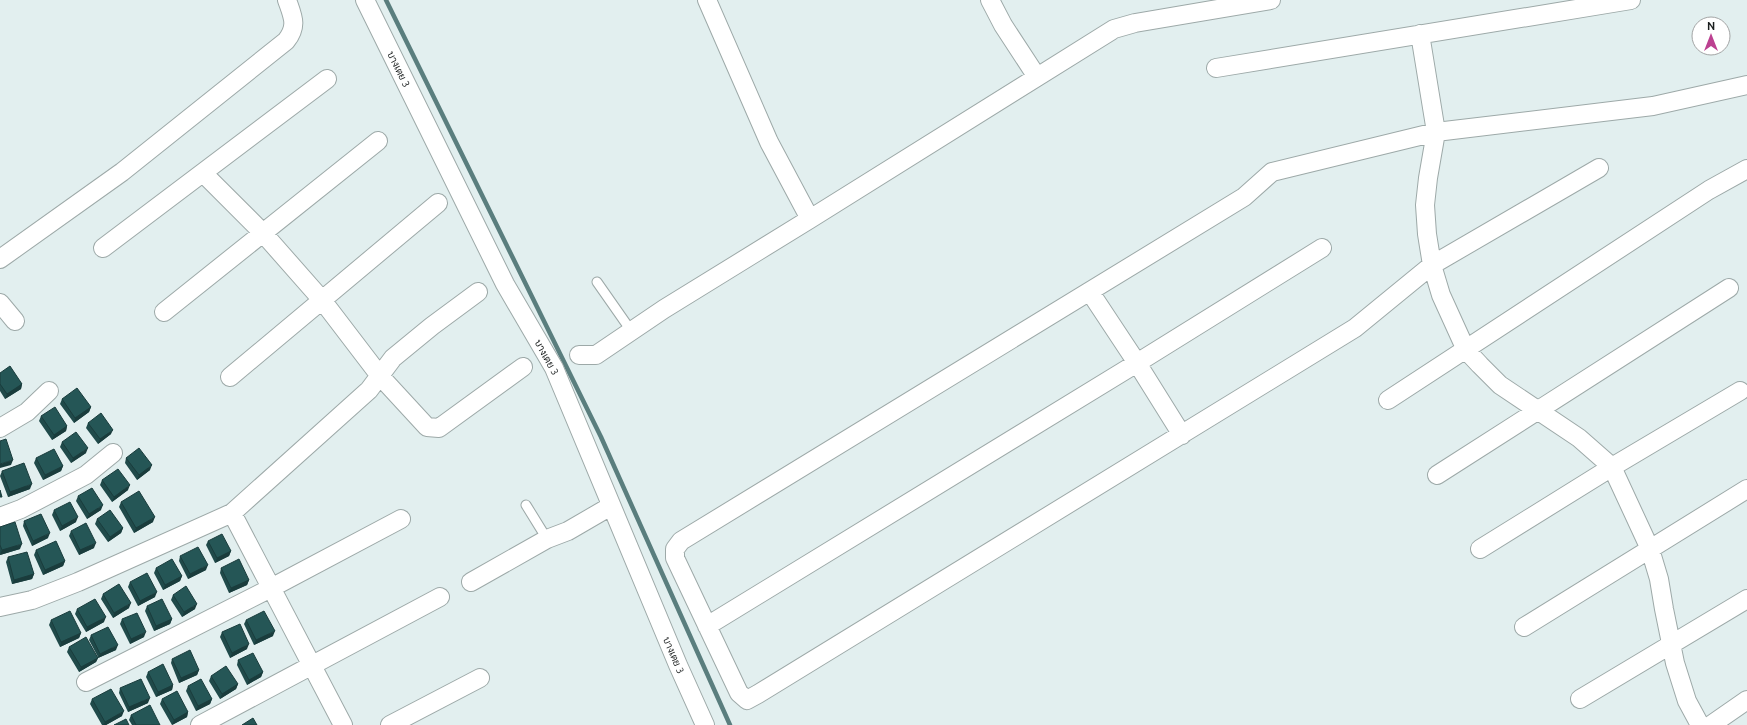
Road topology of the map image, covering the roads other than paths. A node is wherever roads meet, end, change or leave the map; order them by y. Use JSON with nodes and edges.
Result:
{"nodes":[{"id":1,"x":287,"y":0,"type":"edge"},
{"id":2,"x":365,"y":0,"type":"edge"},
{"id":3,"x":707,"y":0,"type":"edge"},
{"id":4,"x":990,"y":0,"type":"edge"},
{"id":5,"x":1271,"y":0,"type":"edge"},
{"id":6,"x":1631,"y":0,"type":"edge"},
{"id":7,"x":1420,"y":34,"type":"junction"},
{"id":8,"x":1216,"y":68,"type":"dead end"},
{"id":9,"x":1037,"y":77,"type":"junction"},
{"id":10,"x":327,"y":79,"type":"dead end"},
{"id":11,"x":1747,"y":85,"type":"edge"},
{"id":12,"x":1436,"y":132,"type":"junction"},
{"id":13,"x":378,"y":141,"type":"dead end"},
{"id":14,"x":1598,"y":168,"type":"dead end"},
{"id":15,"x":1747,"y":169,"type":"edge"},
{"id":16,"x":203,"y":173,"type":"junction"},
{"id":17,"x":438,"y":203,"type":"dead end"},
{"id":18,"x":810,"y":219,"type":"junction"},
{"id":19,"x":263,"y":233,"type":"junction"},
{"id":20,"x":103,"y":248,"type":"dead end"},
{"id":21,"x":1322,"y":248,"type":"dead end"},
{"id":22,"x":0,"y":259,"type":"edge"},
{"id":23,"x":1432,"y":265,"type":"junction"},
{"id":24,"x":598,"y":282,"type":"dead end"},
{"id":25,"x":1729,"y":288,"type":"dead end"},
{"id":26,"x":478,"y":292,"type":"dead end"},
{"id":27,"x":1090,"y":292,"type":"junction"},
{"id":28,"x":322,"y":300,"type":"junction"},
{"id":29,"x":0,"y":303,"type":"edge"},
{"id":30,"x":164,"y":312,"type":"dead end"},
{"id":31,"x":15,"y":322,"type":"dead end"},
{"id":32,"x":632,"y":332,"type":"junction"},
{"id":33,"x":1466,"y":350,"type":"junction"},
{"id":34,"x":579,"y":356,"type":"dead end"},
{"id":35,"x":1137,"y":363,"type":"junction"},
{"id":36,"x":523,"y":367,"type":"dead end"},
{"id":37,"x":380,"y":376,"type":"junction"},
{"id":38,"x":230,"y":377,"type":"dead end"},
{"id":39,"x":49,"y":390,"type":"dead end"},
{"id":40,"x":1740,"y":391,"type":"dead end"},
{"id":41,"x":1388,"y":400,"type":"dead end"},
{"id":42,"x":1540,"y":410,"type":"junction"},
{"id":43,"x":0,"y":428,"type":"edge"},
{"id":44,"x":1182,"y":436,"type":"junction"},
{"id":45,"x":113,"y":453,"type":"dead end"},
{"id":46,"x":1612,"y":467,"type":"junction"},
{"id":47,"x":1437,"y":475,"type":"dead end"},
{"id":48,"x":1747,"y":489,"type":"edge"},
{"id":49,"x":526,"y":505,"type":"dead end"},
{"id":50,"x":611,"y":506,"type":"junction"},
{"id":51,"x":232,"y":514,"type":"junction"},
{"id":52,"x":0,"y":517,"type":"edge"},
{"id":53,"x":401,"y":519,"type":"dead end"},
{"id":54,"x":548,"y":539,"type":"junction"},
{"id":55,"x":1480,"y":549,"type":"dead end"},
{"id":56,"x":1650,"y":549,"type":"junction"},
{"id":57,"x":471,"y":582,"type":"dead end"},
{"id":58,"x":271,"y":588,"type":"junction"},
{"id":59,"x":440,"y":597,"type":"dead end"},
{"id":60,"x":1747,"y":599,"type":"edge"},
{"id":61,"x":0,"y":607,"type":"edge"},
{"id":62,"x":707,"y":626,"type":"junction"},
{"id":63,"x":1524,"y":627,"type":"dead end"},
{"id":64,"x":1671,"y":645,"type":"junction"},
{"id":65,"x":312,"y":667,"type":"junction"},
{"id":66,"x":480,"y":678,"type":"dead end"},
{"id":67,"x":86,"y":682,"type":"dead end"},
{"id":68,"x":1580,"y":699,"type":"dead end"},
{"id":69,"x":1747,"y":700,"type":"edge"},
{"id":70,"x":200,"y":725,"type":"edge"},
{"id":71,"x":343,"y":725,"type":"edge"},
{"id":72,"x":390,"y":725,"type":"edge"},
{"id":73,"x":705,"y":725,"type":"edge"},
{"id":74,"x":1700,"y":725,"type":"edge"},
{"id":75,"x":1711,"y":725,"type":"edge"}],
"edges":[{"from":1,"to":22,"type":"street"},
{"from":2,"to":50,"type":"street","name":"บางเตย 3"},
{"from":3,"to":18,"type":"street"},
{"from":4,"to":9,"type":"street"},
{"from":5,"to":9,"type":"street"},
{"from":6,"to":7,"type":"street"},
{"from":7,"to":8,"type":"street"},
{"from":7,"to":12,"type":"street"},
{"from":9,"to":18,"type":"street"},
{"from":10,"to":16,"type":"street"},
{"from":11,"to":12,"type":"street"},
{"from":12,"to":23,"type":"street"},
{"from":12,"to":27,"type":"street"},
{"from":13,"to":19,"type":"street"},
{"from":14,"to":23,"type":"street"},
{"from":15,"to":33,"type":"street"},
{"from":16,"to":19,"type":"street"},
{"from":16,"to":20,"type":"street"},
{"from":17,"to":28,"type":"street"},
{"from":18,"to":32,"type":"street"},
{"from":19,"to":28,"type":"street"},
{"from":19,"to":30,"type":"street"},
{"from":21,"to":35,"type":"street"},
{"from":23,"to":33,"type":"street"},
{"from":23,"to":44,"type":"street"},
{"from":24,"to":32,"type":"lane"},
{"from":25,"to":42,"type":"street"},
{"from":26,"to":37,"type":"street"},
{"from":27,"to":35,"type":"street"},
{"from":27,"to":62,"type":"street"},
{"from":28,"to":37,"type":"street"},
{"from":28,"to":38,"type":"street"},
{"from":29,"to":31,"type":"street"},
{"from":32,"to":34,"type":"street"},
{"from":33,"to":41,"type":"street"},
{"from":33,"to":42,"type":"street"},
{"from":35,"to":44,"type":"street"},
{"from":35,"to":62,"type":"street"},
{"from":36,"to":37,"type":"street"},
{"from":37,"to":51,"type":"street"},
{"from":39,"to":43,"type":"street"},
{"from":40,"to":46,"type":"street"},
{"from":42,"to":46,"type":"street"},
{"from":42,"to":47,"type":"street"},
{"from":44,"to":62,"type":"street"},
{"from":45,"to":52,"type":"street"},
{"from":46,"to":55,"type":"street"},
{"from":46,"to":56,"type":"street"},
{"from":48,"to":56,"type":"street"},
{"from":49,"to":54,"type":"lane"},
{"from":50,"to":54,"type":"street"},
{"from":50,"to":73,"type":"street","name":"บางเตย 3"},
{"from":51,"to":58,"type":"street"},
{"from":51,"to":61,"type":"street"},
{"from":53,"to":58,"type":"street"},
{"from":54,"to":57,"type":"street"},
{"from":56,"to":63,"type":"street"},
{"from":56,"to":64,"type":"street"},
{"from":58,"to":65,"type":"street"},
{"from":58,"to":67,"type":"street"},
{"from":59,"to":65,"type":"street"},
{"from":60,"to":64,"type":"street"},
{"from":64,"to":68,"type":"street"},
{"from":64,"to":74,"type":"street"},
{"from":65,"to":70,"type":"street"},
{"from":65,"to":71,"type":"street"},
{"from":66,"to":72,"type":"street"},
{"from":69,"to":75,"type":"street"}]}
